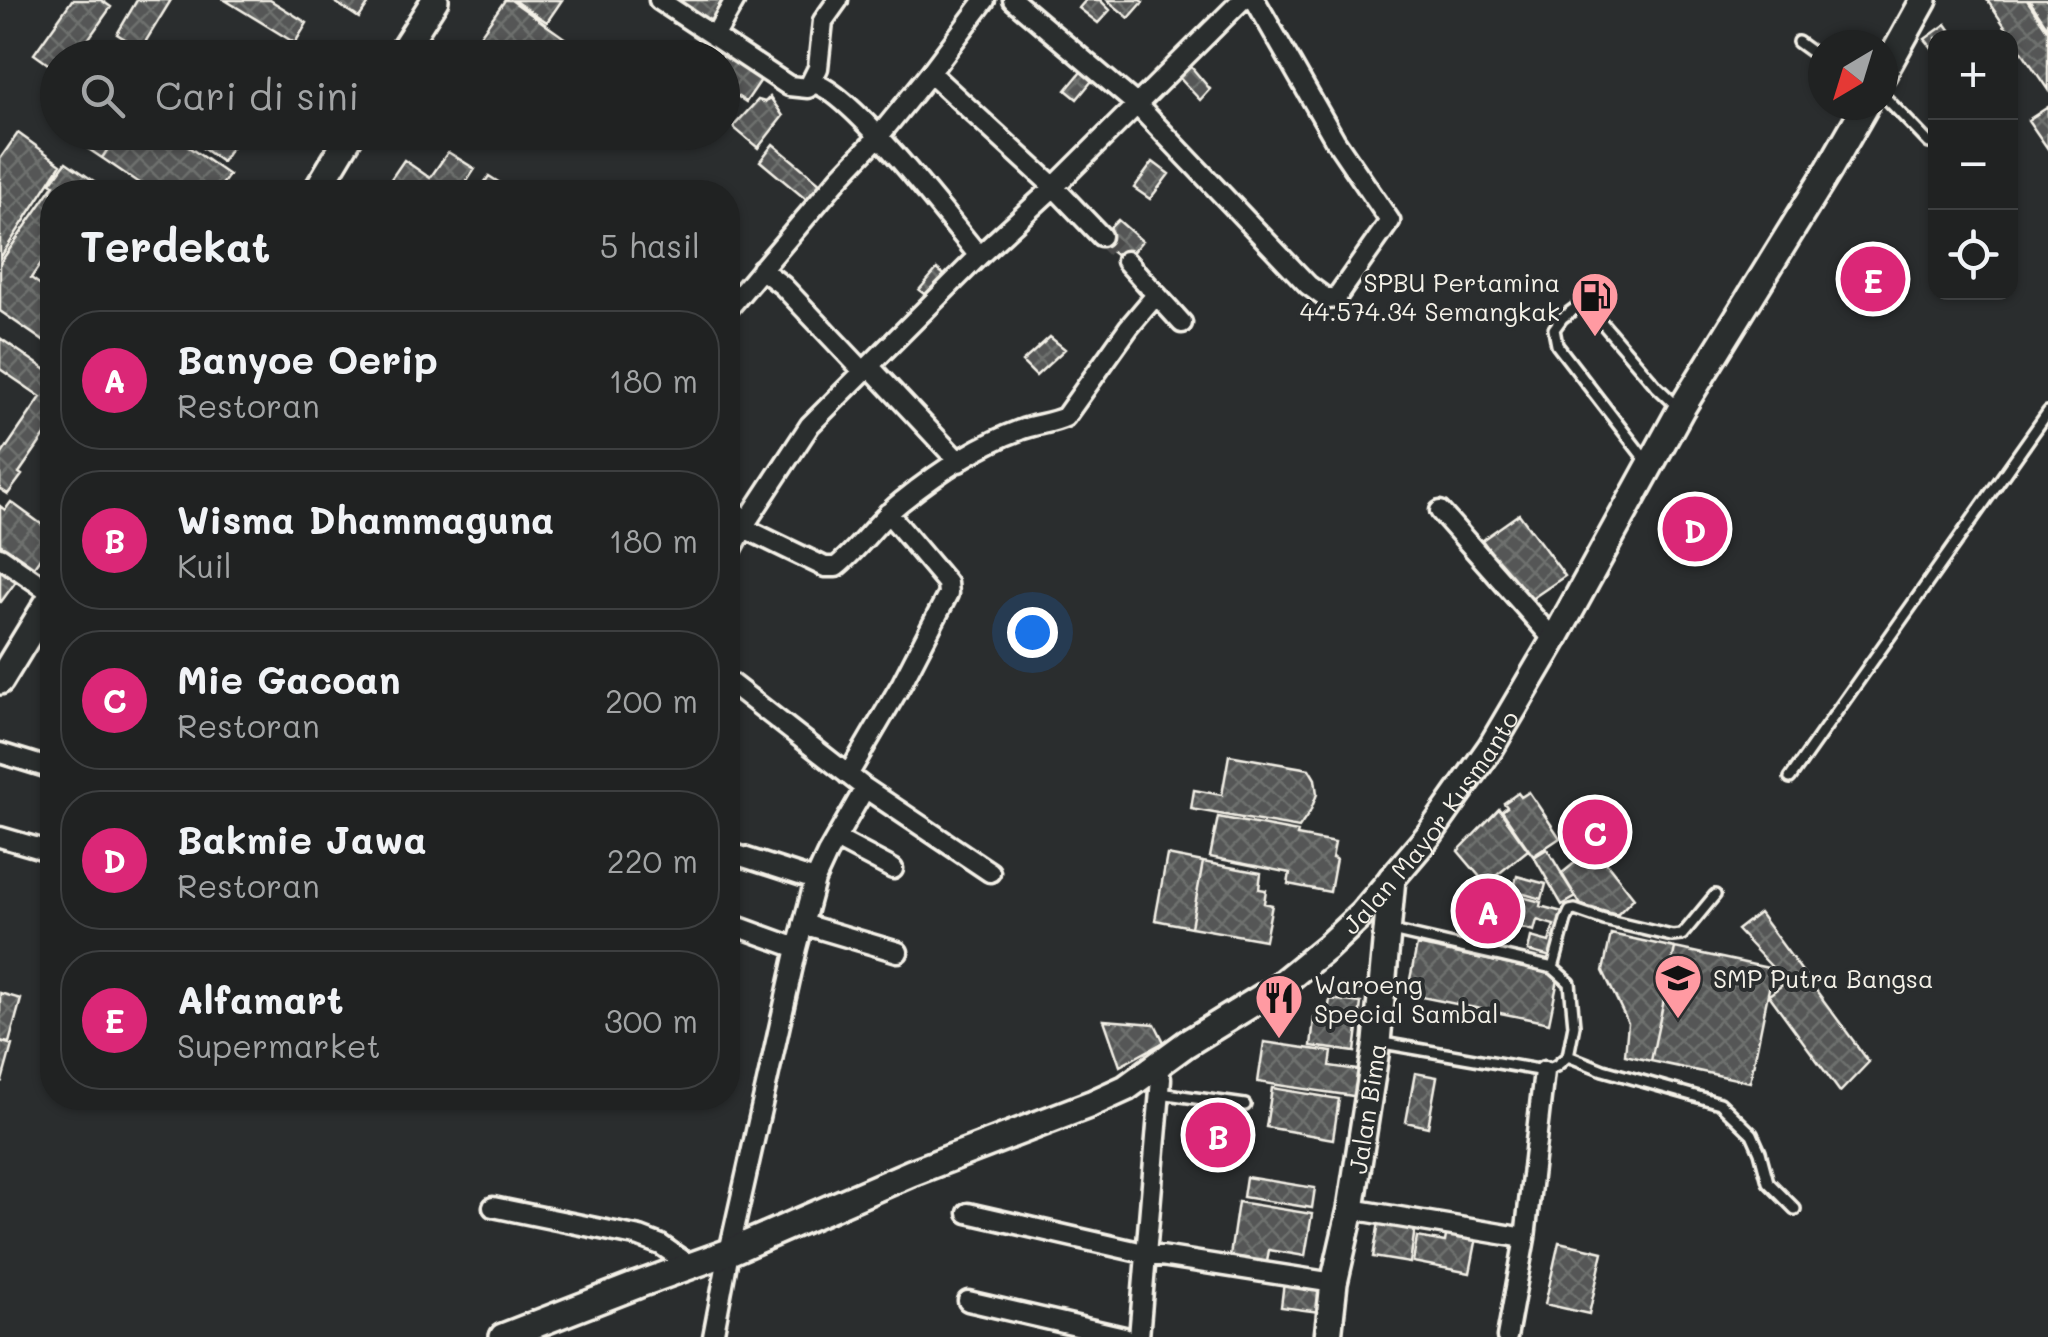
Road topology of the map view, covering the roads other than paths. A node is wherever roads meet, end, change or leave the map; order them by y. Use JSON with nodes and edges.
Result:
{"nodes":[{"id":1,"x":436,"y":0,"type":"edge"},
{"id":2,"x":660,"y":0,"type":"edge"},
{"id":3,"x":734,"y":0,"type":"edge"},
{"id":4,"x":838,"y":0,"type":"edge"},
{"id":5,"x":985,"y":0,"type":"edge"},
{"id":6,"x":1013,"y":0,"type":"edge"},
{"id":7,"x":1242,"y":0,"type":"edge"},
{"id":8,"x":1255,"y":0,"type":"edge"},
{"id":9,"x":1924,"y":0,"type":"edge"},
{"id":10,"x":714,"y":37,"type":"junction"},
{"id":11,"x":410,"y":40,"type":"edge"},
{"id":12,"x":719,"y":40,"type":"edge"},
{"id":13,"x":1798,"y":42,"type":"dead end"},
{"id":14,"x":1898,"y":47,"type":"edge"},
{"id":15,"x":1808,"y":49,"type":"edge"},
{"id":16,"x":740,"y":54,"type":"edge"},
{"id":17,"x":930,"y":73,"type":"junction"},
{"id":18,"x":808,"y":88,"type":"junction"},
{"id":19,"x":1136,"y":104,"type":"junction"},
{"id":20,"x":1898,"y":111,"type":"edge"},
{"id":21,"x":1857,"y":120,"type":"edge"},
{"id":22,"x":879,"y":136,"type":"junction"},
{"id":23,"x":1928,"y":142,"type":"edge"},
{"id":24,"x":341,"y":150,"type":"edge"},
{"id":25,"x":323,"y":180,"type":"edge"},
{"id":26,"x":1054,"y":187,"type":"junction"},
{"id":27,"x":1101,"y":236,"type":"tunnel mouth"},
{"id":28,"x":979,"y":256,"type":"junction"},
{"id":29,"x":1126,"y":261,"type":"tunnel mouth"},
{"id":30,"x":761,"y":269,"type":"junction"},
{"id":31,"x":740,"y":294,"type":"edge"},
{"id":32,"x":1156,"y":295,"type":"junction"},
{"id":33,"x":1182,"y":322,"type":"dead end"},
{"id":34,"x":867,"y":369,"type":"junction"},
{"id":35,"x":1681,"y":410,"type":"junction"},
{"id":36,"x":2048,"y":412,"type":"edge"},
{"id":37,"x":959,"y":462,"type":"junction"},
{"id":38,"x":1650,"y":465,"type":"junction"},
{"id":39,"x":1440,"y":512,"type":"dead end"},
{"id":40,"x":888,"y":513,"type":"junction"},
{"id":41,"x":740,"y":519,"type":"edge"},
{"id":42,"x":746,"y":525,"type":"junction"},
{"id":43,"x":740,"y":536,"type":"edge"},
{"id":44,"x":0,"y":556,"type":"edge"},
{"id":45,"x":40,"y":586,"type":"edge"},
{"id":46,"x":40,"y":615,"type":"edge"},
{"id":47,"x":1554,"y":640,"type":"junction"},
{"id":48,"x":0,"y":681,"type":"edge"},
{"id":49,"x":740,"y":690,"type":"edge"},
{"id":50,"x":0,"y":752,"type":"edge"},
{"id":51,"x":40,"y":765,"type":"edge"},
{"id":52,"x":848,"y":775,"type":"junction"},
{"id":53,"x":1790,"y":778,"type":"dead end"},
{"id":54,"x":865,"y":788,"type":"junction"},
{"id":55,"x":0,"y":837,"type":"edge"},
{"id":56,"x":836,"y":839,"type":"junction"},
{"id":57,"x":40,"y":849,"type":"edge"},
{"id":58,"x":740,"y":856,"type":"edge"},
{"id":59,"x":893,"y":868,"type":"dead end"},
{"id":60,"x":990,"y":872,"type":"dead end"},
{"id":61,"x":1392,"y":878,"type":"junction"},
{"id":62,"x":815,"y":880,"type":"junction"},
{"id":63,"x":1715,"y":895,"type":"dead end"},
{"id":64,"x":803,"y":924,"type":"junction"},
{"id":65,"x":740,"y":927,"type":"edge"},
{"id":66,"x":1389,"y":931,"type":"junction"},
{"id":67,"x":797,"y":948,"type":"junction"},
{"id":68,"x":898,"y":952,"type":"dead end"},
{"id":69,"x":1553,"y":968,"type":"junction"},
{"id":70,"x":1377,"y":1042,"type":"junction"},
{"id":71,"x":1568,"y":1056,"type":"junction"},
{"id":72,"x":1157,"y":1066,"type":"junction"},
{"id":73,"x":1544,"y":1070,"type":"junction"},
{"id":74,"x":1160,"y":1093,"type":"junction"},
{"id":75,"x":1246,"y":1105,"type":"dead end"},
{"id":76,"x":493,"y":1207,"type":"dead end"},
{"id":77,"x":1795,"y":1209,"type":"dead end"},
{"id":78,"x":1352,"y":1210,"type":"junction"},
{"id":79,"x":968,"y":1213,"type":"dead end"},
{"id":80,"x":1524,"y":1238,"type":"junction"},
{"id":81,"x":729,"y":1252,"type":"junction"},
{"id":82,"x":1148,"y":1254,"type":"junction"},
{"id":83,"x":690,"y":1266,"type":"junction"},
{"id":84,"x":1334,"y":1283,"type":"junction"},
{"id":85,"x":968,"y":1301,"type":"dead end"},
{"id":86,"x":503,"y":1337,"type":"edge"},
{"id":87,"x":713,"y":1337,"type":"edge"},
{"id":88,"x":1124,"y":1337,"type":"edge"},
{"id":89,"x":1139,"y":1337,"type":"edge"},
{"id":90,"x":1328,"y":1337,"type":"edge"},
{"id":91,"x":1506,"y":1337,"type":"edge"}],
"edges":[{"from":1,"to":11,"type":"main road"},
{"from":2,"to":10,"type":"street"},
{"from":3,"to":10,"type":"street"},
{"from":4,"to":18,"type":"street"},
{"from":5,"to":17,"type":"street"},
{"from":6,"to":19,"type":"street"},
{"from":7,"to":19,"type":"street"},
{"from":8,"to":19,"type":"street"},
{"from":9,"to":14,"type":"main road"},
{"from":10,"to":12,"type":"street"},
{"from":13,"to":15,"type":"lane"},
{"from":16,"to":18,"type":"street"},
{"from":17,"to":22,"type":"street"},
{"from":17,"to":26,"type":"street"},
{"from":18,"to":22,"type":"street"},
{"from":19,"to":26,"type":"street"},
{"from":20,"to":23,"type":"lane"},
{"from":21,"to":35,"type":"main road","name":"Jalan Mayor Kusmanto"},
{"from":22,"to":28,"type":"street"},
{"from":22,"to":30,"type":"street"},
{"from":24,"to":25,"type":"main road"},
{"from":26,"to":27,"type":"street"},
{"from":26,"to":28,"type":"street"},
{"from":28,"to":34,"type":"street"},
{"from":29,"to":32,"type":"street"},
{"from":30,"to":31,"type":"street"},
{"from":30,"to":34,"type":"street"},
{"from":32,"to":33,"type":"street"},
{"from":32,"to":37,"type":"street"},
{"from":34,"to":37,"type":"street"},
{"from":34,"to":42,"type":"street"},
{"from":35,"to":38,"type":"main road","name":"Jalan Mayor Kusmanto"},
{"from":35,"to":38,"type":"lane"},
{"from":36,"to":53,"type":"lane"},
{"from":37,"to":40,"type":"street"},
{"from":38,"to":47,"type":"main road","name":"Jalan Mayor Kusmanto"},
{"from":39,"to":47,"type":"street"},
{"from":40,"to":42,"type":"street"},
{"from":40,"to":52,"type":"street"},
{"from":41,"to":42,"type":"street"},
{"from":42,"to":43,"type":"street"},
{"from":44,"to":45,"type":"street"},
{"from":46,"to":48,"type":"main road"},
{"from":47,"to":61,"type":"main road","name":"Jalan Mayor Kusmanto"},
{"from":49,"to":52,"type":"street"},
{"from":50,"to":51,"type":"street"},
{"from":52,"to":54,"type":"street"},
{"from":54,"to":56,"type":"street"},
{"from":54,"to":60,"type":"street"},
{"from":55,"to":57,"type":"street"},
{"from":56,"to":59,"type":"street"},
{"from":56,"to":62,"type":"street"},
{"from":58,"to":62,"type":"street"},
{"from":61,"to":66,"type":"main road","name":"Jalan Bima"},
{"from":61,"to":72,"type":"main road","name":"Jalan Mayor Kusmanto"},
{"from":62,"to":64,"type":"street"},
{"from":63,"to":69,"type":"lane"},
{"from":64,"to":67,"type":"street"},
{"from":64,"to":68,"type":"street"},
{"from":65,"to":67,"type":"street"},
{"from":66,"to":69,"type":"lane"},
{"from":66,"to":70,"type":"main road","name":"Jalan Bima"},
{"from":67,"to":81,"type":"street"},
{"from":69,"to":71,"type":"lane"},
{"from":70,"to":73,"type":"lane"},
{"from":70,"to":78,"type":"main road","name":"Jalan Bima"},
{"from":71,"to":73,"type":"lane"},
{"from":71,"to":77,"type":"lane"},
{"from":72,"to":74,"type":"street"},
{"from":72,"to":81,"type":"main road","name":"Jalan Mayor Kusmanto"},
{"from":73,"to":80,"type":"street"},
{"from":74,"to":75,"type":"lane"},
{"from":74,"to":82,"type":"street"},
{"from":76,"to":83,"type":"street"},
{"from":78,"to":80,"type":"street"},
{"from":78,"to":84,"type":"main road","name":"Jalan Bima"},
{"from":79,"to":82,"type":"street"},
{"from":80,"to":91,"type":"street"},
{"from":81,"to":83,"type":"main road","name":"Jalan Mayor Kusmanto"},
{"from":81,"to":87,"type":"street"},
{"from":82,"to":84,"type":"street"},
{"from":82,"to":89,"type":"street"},
{"from":83,"to":86,"type":"main road","name":"Jalan Mayor Kusmanto"},
{"from":84,"to":90,"type":"main road","name":"Jalan Bima"},
{"from":85,"to":88,"type":"street"}]}
